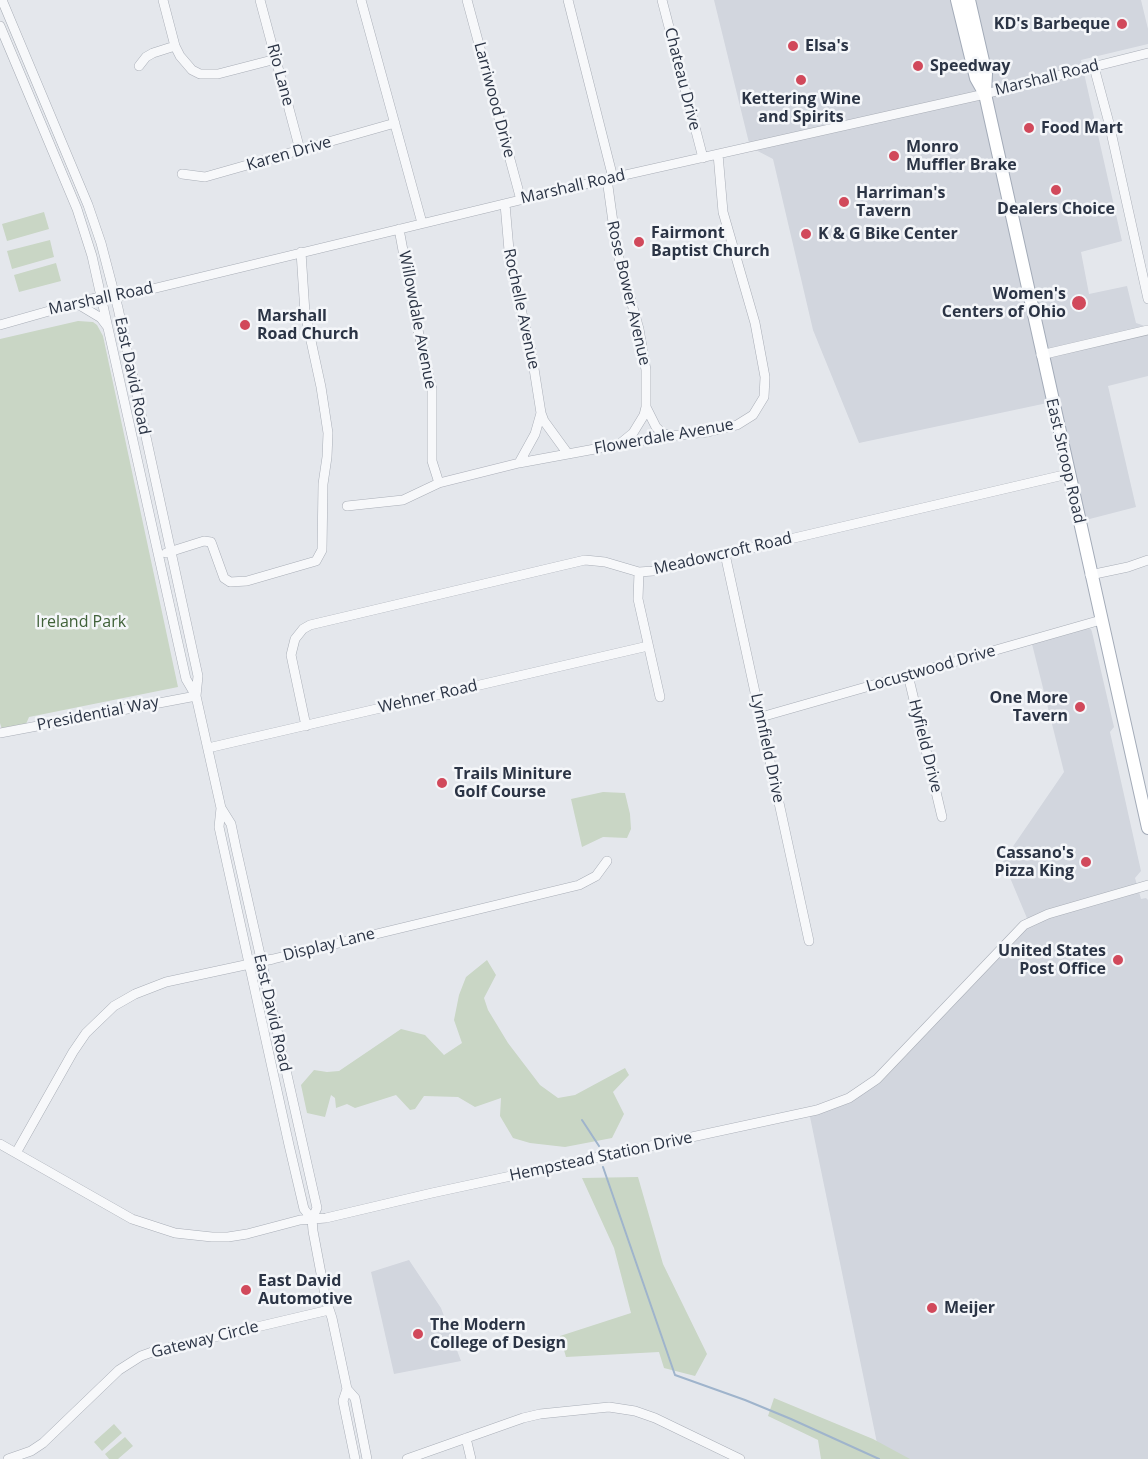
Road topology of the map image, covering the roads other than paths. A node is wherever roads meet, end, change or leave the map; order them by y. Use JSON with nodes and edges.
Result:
{"nodes":[{"id":1,"x":2,"y":0,"type":"edge"},
{"id":2,"x":163,"y":0,"type":"edge"},
{"id":3,"x":260,"y":0,"type":"edge"},
{"id":4,"x":361,"y":0,"type":"edge"},
{"id":5,"x":467,"y":0,"type":"edge"},
{"id":6,"x":568,"y":0,"type":"edge"},
{"id":7,"x":662,"y":0,"type":"edge"},
{"id":8,"x":957,"y":0,"type":"edge"},
{"id":9,"x":969,"y":0,"type":"edge"},
{"id":10,"x":3,"y":11,"type":"edge"},
{"id":11,"x":0,"y":26,"type":"edge"},
{"id":12,"x":175,"y":46,"type":"junction"},
{"id":13,"x":1148,"y":52,"type":"edge"},
{"id":14,"x":276,"y":59,"type":"junction"},
{"id":15,"x":139,"y":66,"type":"dead end"},
{"id":16,"x":1094,"y":67,"type":"junction"},
{"id":17,"x":985,"y":94,"type":"junction"},
{"id":18,"x":395,"y":123,"type":"junction"},
{"id":19,"x":300,"y":150,"type":"junction"},
{"id":20,"x":718,"y":154,"type":"junction"},
{"id":21,"x":703,"y":158,"type":"junction"},
{"id":22,"x":182,"y":174,"type":"dead end"},
{"id":23,"x":610,"y":179,"type":"junction"},
{"id":24,"x":521,"y":200,"type":"junction"},
{"id":25,"x":505,"y":204,"type":"junction"},
{"id":26,"x":422,"y":223,"type":"junction"},
{"id":27,"x":399,"y":229,"type":"junction"},
{"id":28,"x":301,"y":252,"type":"junction"},
{"id":29,"x":115,"y":296,"type":"junction"},
{"id":30,"x":102,"y":297,"type":"junction"},
{"id":31,"x":1148,"y":298,"type":"edge"},
{"id":32,"x":76,"y":303,"type":"junction"},
{"id":33,"x":0,"y":325,"type":"edge"},
{"id":34,"x":109,"y":330,"type":"junction"},
{"id":35,"x":1148,"y":330,"type":"edge"},
{"id":36,"x":1041,"y":355,"type":"junction"},
{"id":37,"x":646,"y":407,"type":"junction"},
{"id":38,"x":541,"y":413,"type":"junction"},
{"id":39,"x":673,"y":436,"type":"junction"},
{"id":40,"x":614,"y":445,"type":"junction"},
{"id":41,"x":568,"y":454,"type":"junction"},
{"id":42,"x":519,"y":463,"type":"junction"},
{"id":43,"x":1068,"y":474,"type":"junction"},
{"id":44,"x":439,"y":483,"type":"junction"},
{"id":45,"x":347,"y":506,"type":"dead end"},
{"id":46,"x":171,"y":552,"type":"junction"},
{"id":47,"x":159,"y":554,"type":"junction"},
{"id":48,"x":725,"y":554,"type":"junction"},
{"id":49,"x":1148,"y":560,"type":"edge"},
{"id":50,"x":639,"y":572,"type":"junction"},
{"id":51,"x":1090,"y":575,"type":"junction"},
{"id":52,"x":1101,"y":620,"type":"junction"},
{"id":53,"x":648,"y":646,"type":"junction"},
{"id":54,"x":908,"y":675,"type":"junction"},
{"id":55,"x":196,"y":696,"type":"junction"},
{"id":56,"x":660,"y":697,"type":"dead end"},
{"id":57,"x":760,"y":717,"type":"junction"},
{"id":58,"x":306,"y":726,"type":"junction"},
{"id":59,"x":0,"y":733,"type":"edge"},
{"id":60,"x":208,"y":748,"type":"junction"},
{"id":61,"x":221,"y":808,"type":"junction"},
{"id":62,"x":942,"y":817,"type":"dead end"},
{"id":63,"x":1147,"y":823,"type":"edge"},
{"id":64,"x":607,"y":861,"type":"dead end"},
{"id":65,"x":1148,"y":885,"type":"edge"},
{"id":66,"x":809,"y":941,"type":"dead end"},
{"id":67,"x":261,"y":962,"type":"junction"},
{"id":68,"x":249,"y":964,"type":"junction"},
{"id":69,"x":0,"y":1144,"type":"edge"},
{"id":70,"x":16,"y":1152,"type":"junction"},
{"id":71,"x":312,"y":1220,"type":"junction"},
{"id":72,"x":329,"y":1310,"type":"junction"},
{"id":73,"x":347,"y":1389,"type":"junction"},
{"id":74,"x":466,"y":1438,"type":"junction"},
{"id":75,"x":8,"y":1459,"type":"edge"},
{"id":76,"x":355,"y":1459,"type":"edge"},
{"id":77,"x":368,"y":1459,"type":"edge"},
{"id":78,"x":407,"y":1459,"type":"edge"},
{"id":79,"x":471,"y":1459,"type":"edge"},
{"id":80,"x":740,"y":1459,"type":"edge"}],
"edges":[{"from":1,"to":10,"type":"street","name":"East David Road"},
{"from":2,"to":12,"type":"street"},
{"from":3,"to":14,"type":"street","name":"Rio Lane"},
{"from":4,"to":18,"type":"street"},
{"from":5,"to":24,"type":"street","name":"Larriwood Drive"},
{"from":6,"to":23,"type":"street","name":"Rose Bower Avenue"},
{"from":7,"to":21,"type":"street","name":"Chateau Drive"},
{"from":8,"to":17,"type":"main road","name":"East Stroop Road"},
{"from":9,"to":17,"type":"main road","name":"East Stroop Road"},
{"from":10,"to":29,"type":"street","name":"East David Road"},
{"from":11,"to":30,"type":"street","name":"East David Road"},
{"from":12,"to":14,"type":"street"},
{"from":12,"to":15,"type":"street"},
{"from":13,"to":16,"type":"street","name":"Marshall Road"},
{"from":14,"to":19,"type":"street","name":"Rio Lane"},
{"from":16,"to":17,"type":"street","name":"Marshall Road"},
{"from":16,"to":31,"type":"street"},
{"from":17,"to":20,"type":"street","name":"Marshall Road"},
{"from":17,"to":36,"type":"main road","name":"East Stroop Road"},
{"from":18,"to":19,"type":"street","name":"Karen Drive"},
{"from":18,"to":26,"type":"street"},
{"from":19,"to":22,"type":"street","name":"Karen Drive"},
{"from":20,"to":21,"type":"street","name":"Marshall Road"},
{"from":20,"to":39,"type":"street","name":"Flowerdale Avenue"},
{"from":21,"to":23,"type":"street","name":"Marshall Road"},
{"from":23,"to":24,"type":"street","name":"Marshall Road"},
{"from":23,"to":37,"type":"street","name":"Rose Bower Avenue"},
{"from":24,"to":25,"type":"street","name":"Marshall Road"},
{"from":25,"to":26,"type":"street","name":"Marshall Road"},
{"from":25,"to":38,"type":"street","name":"Rochelle Avenue"},
{"from":26,"to":27,"type":"street","name":"Marshall Road"},
{"from":27,"to":28,"type":"street","name":"Marshall Road"},
{"from":27,"to":44,"type":"street","name":"Willowdale Avenue"},
{"from":28,"to":29,"type":"street","name":"Marshall Road"},
{"from":28,"to":46,"type":"street"},
{"from":29,"to":30,"type":"street","name":"Marshall Road"},
{"from":29,"to":46,"type":"street","name":"East David Road"},
{"from":30,"to":32,"type":"street","name":"Marshall Road"},
{"from":30,"to":34,"type":"street","name":"East David Road"},
{"from":32,"to":33,"type":"street","name":"Marshall Road"},
{"from":32,"to":34,"type":"street"},
{"from":34,"to":47,"type":"street","name":"East David Road"},
{"from":35,"to":36,"type":"street"},
{"from":36,"to":43,"type":"main road","name":"East Stroop Road"},
{"from":37,"to":39,"type":"street"},
{"from":37,"to":40,"type":"street","name":"Rose Bower Avenue"},
{"from":38,"to":41,"type":"street","name":"Rochelle Avenue"},
{"from":38,"to":42,"type":"street","name":"Rochelle Avenue"},
{"from":39,"to":40,"type":"street","name":"Flowerdale Avenue"},
{"from":40,"to":41,"type":"street","name":"Flowerdale Avenue"},
{"from":41,"to":42,"type":"street","name":"Flowerdale Avenue"},
{"from":42,"to":44,"type":"street","name":"Flowerdale Avenue"},
{"from":43,"to":48,"type":"street","name":"Meadowcroft Road"},
{"from":43,"to":51,"type":"main road","name":"East Stroop Road"},
{"from":44,"to":45,"type":"street","name":"Flowerdale Avenue"},
{"from":46,"to":47,"type":"street"},
{"from":46,"to":55,"type":"street","name":"East David Road"},
{"from":47,"to":55,"type":"street","name":"East David Road"},
{"from":48,"to":50,"type":"street","name":"Meadowcroft Road"},
{"from":48,"to":57,"type":"street","name":"Lynnfield Drive"},
{"from":49,"to":51,"type":"street"},
{"from":50,"to":53,"type":"street"},
{"from":50,"to":58,"type":"street","name":"Meadowcroft Road"},
{"from":51,"to":52,"type":"main road","name":"East Stroop Road"},
{"from":52,"to":54,"type":"street","name":"Locustwood Drive"},
{"from":52,"to":63,"type":"main road","name":"East Stroop Road"},
{"from":53,"to":56,"type":"street"},
{"from":53,"to":58,"type":"street","name":"Wehner Road"},
{"from":54,"to":57,"type":"street","name":"Locustwood Drive"},
{"from":54,"to":62,"type":"street","name":"Hyfield Drive"},
{"from":55,"to":59,"type":"street","name":"Presidential Way"},
{"from":55,"to":60,"type":"street","name":"East David Road"},
{"from":57,"to":66,"type":"street","name":"Lynnfield Drive"},
{"from":58,"to":60,"type":"street","name":"Wehner Road"},
{"from":60,"to":61,"type":"street","name":"East David Road"},
{"from":61,"to":67,"type":"street","name":"East David Road"},
{"from":61,"to":68,"type":"street","name":"East David Road"},
{"from":64,"to":67,"type":"street","name":"Display Lane"},
{"from":65,"to":71,"type":"street","name":"Hempstead Station Drive"},
{"from":67,"to":68,"type":"street","name":"Display Lane"},
{"from":67,"to":71,"type":"street","name":"East David Road"},
{"from":68,"to":70,"type":"street","name":"Display Lane"},
{"from":68,"to":71,"type":"street","name":"East David Road"},
{"from":69,"to":70,"type":"street","name":"Hempstead Station Drive"},
{"from":70,"to":71,"type":"street","name":"Hempstead Station Drive"},
{"from":71,"to":72,"type":"street","name":"East David Road"},
{"from":72,"to":73,"type":"street","name":"East David Road"},
{"from":72,"to":75,"type":"street","name":"Gateway Circle"},
{"from":73,"to":76,"type":"street","name":"East David Road"},
{"from":73,"to":77,"type":"street","name":"East David Road"},
{"from":74,"to":78,"type":"street"},
{"from":74,"to":79,"type":"street"},
{"from":74,"to":80,"type":"street"}]}
